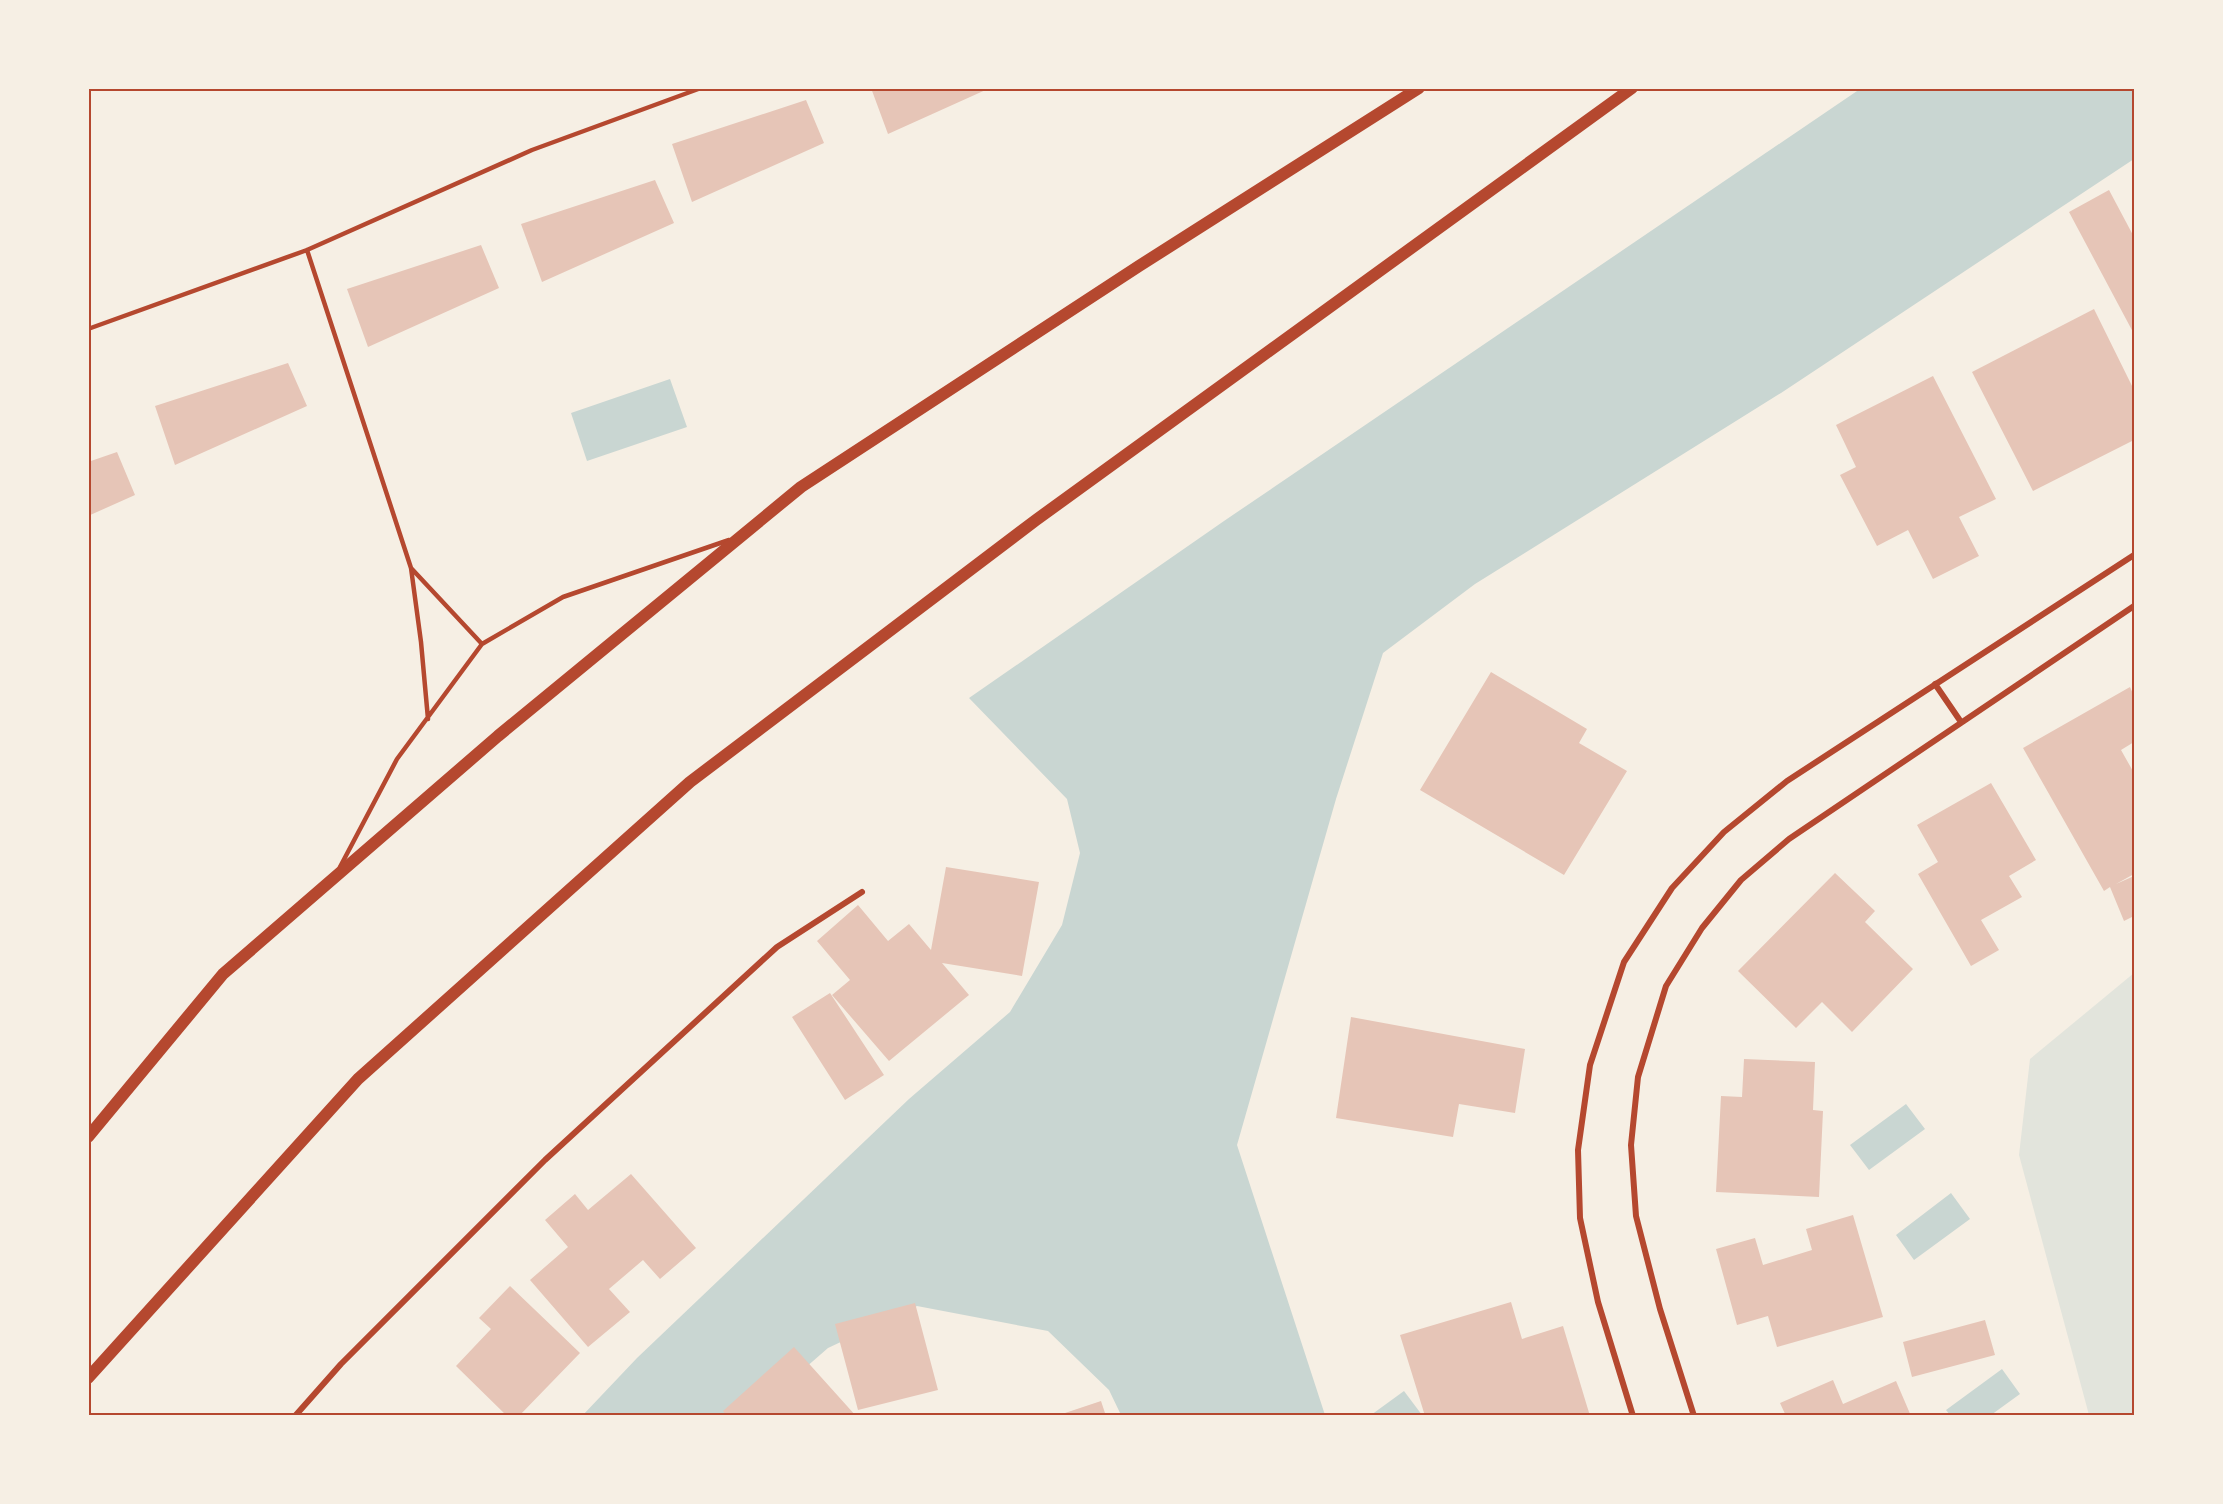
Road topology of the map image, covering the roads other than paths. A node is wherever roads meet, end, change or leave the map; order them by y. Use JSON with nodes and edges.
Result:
{"nodes":[{"id":1,"x":700,"y":88,"type":"edge"},
{"id":2,"x":1419,"y":88,"type":"edge"},
{"id":3,"x":1632,"y":88,"type":"edge"},
{"id":4,"x":307,"y":250,"type":"junction"},
{"id":5,"x":88,"y":329,"type":"edge"},
{"id":6,"x":740,"y":536,"type":"junction"},
{"id":7,"x":2134,"y":555,"type":"edge"},
{"id":8,"x":411,"y":568,"type":"junction"},
{"id":9,"x":2134,"y":606,"type":"edge"},
{"id":10,"x":482,"y":644,"type":"junction"},
{"id":11,"x":1935,"y":684,"type":"junction"},
{"id":12,"x":428,"y":720,"type":"junction"},
{"id":13,"x":1961,"y":722,"type":"junction"},
{"id":14,"x":334,"y":878,"type":"junction"},
{"id":15,"x":862,"y":892,"type":"dead end"},
{"id":16,"x":88,"y":1137,"type":"edge"},
{"id":17,"x":88,"y":1378,"type":"edge"},
{"id":18,"x":295,"y":1416,"type":"edge"},
{"id":19,"x":1633,"y":1416,"type":"edge"},
{"id":20,"x":1694,"y":1416,"type":"edge"}],
"edges":[{"from":1,"to":4,"type":"lane"},
{"from":2,"to":6,"type":"main road"},
{"from":3,"to":17,"type":"main road"},
{"from":4,"to":5,"type":"lane"},
{"from":4,"to":8,"type":"lane"},
{"from":6,"to":10,"type":"lane"},
{"from":6,"to":14,"type":"main road"},
{"from":7,"to":11,"type":"street"},
{"from":8,"to":10,"type":"lane"},
{"from":8,"to":12,"type":"lane"},
{"from":9,"to":13,"type":"street"},
{"from":10,"to":12,"type":"lane"},
{"from":11,"to":13,"type":"street"},
{"from":11,"to":19,"type":"street"},
{"from":12,"to":14,"type":"lane"},
{"from":13,"to":20,"type":"street"},
{"from":14,"to":16,"type":"main road"},
{"from":15,"to":18,"type":"street"}]}
